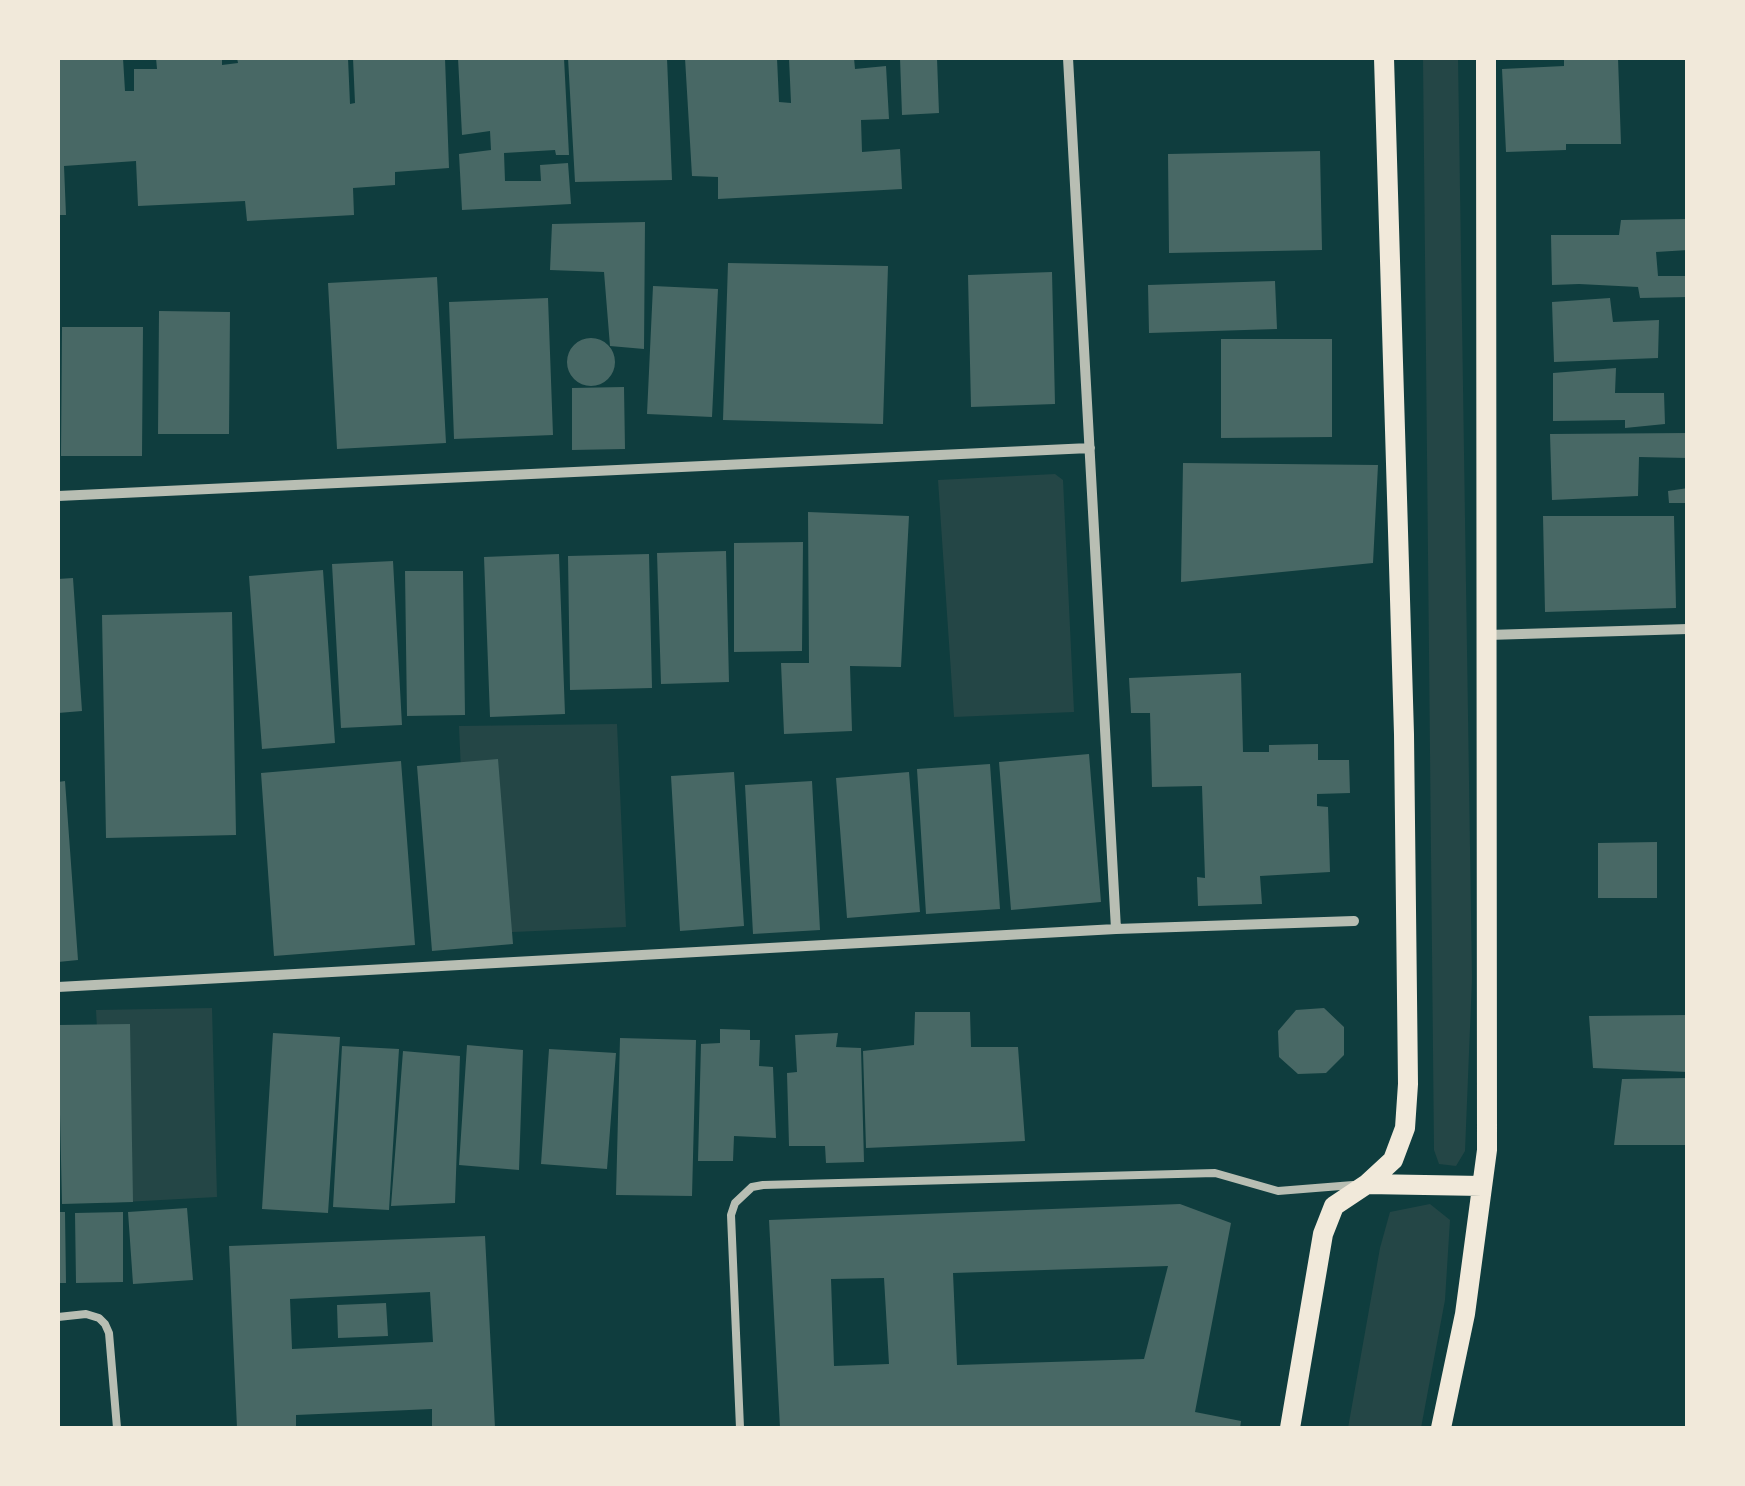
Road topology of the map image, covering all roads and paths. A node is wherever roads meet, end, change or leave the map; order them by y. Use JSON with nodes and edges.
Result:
{"nodes":[{"id":1,"x":1068,"y":58,"type":"edge"},
{"id":2,"x":1384,"y":58,"type":"edge"},
{"id":3,"x":1486,"y":58,"type":"edge"},
{"id":4,"x":1090,"y":448,"type":"junction"},
{"id":5,"x":58,"y":496,"type":"edge"},
{"id":6,"x":1688,"y":630,"type":"edge"},
{"id":7,"x":1488,"y":634,"type":"junction"},
{"id":8,"x":1354,"y":921,"type":"dead end"},
{"id":9,"x":1116,"y":930,"type":"junction"},
{"id":10,"x":58,"y":987,"type":"edge"},
{"id":11,"x":1367,"y":1184,"type":"junction"},
{"id":12,"x":1482,"y":1186,"type":"junction"},
{"id":13,"x":58,"y":1317,"type":"edge"},
{"id":14,"x":117,"y":1428,"type":"edge"},
{"id":15,"x":740,"y":1428,"type":"edge"},
{"id":16,"x":1290,"y":1428,"type":"edge"},
{"id":17,"x":1441,"y":1428,"type":"edge"}],
"edges":[{"from":1,"to":4,"type":"street"},
{"from":2,"to":11,"type":"main road"},
{"from":3,"to":7,"type":"main road"},
{"from":4,"to":5,"type":"street"},
{"from":4,"to":9,"type":"street"},
{"from":6,"to":7,"type":"street"},
{"from":7,"to":12,"type":"main road"},
{"from":8,"to":9,"type":"street"},
{"from":9,"to":10,"type":"street"},
{"from":11,"to":12,"type":"main road"},
{"from":11,"to":15,"type":"lane"},
{"from":11,"to":16,"type":"main road"},
{"from":12,"to":17,"type":"main road"},
{"from":13,"to":14,"type":"lane"}]}
